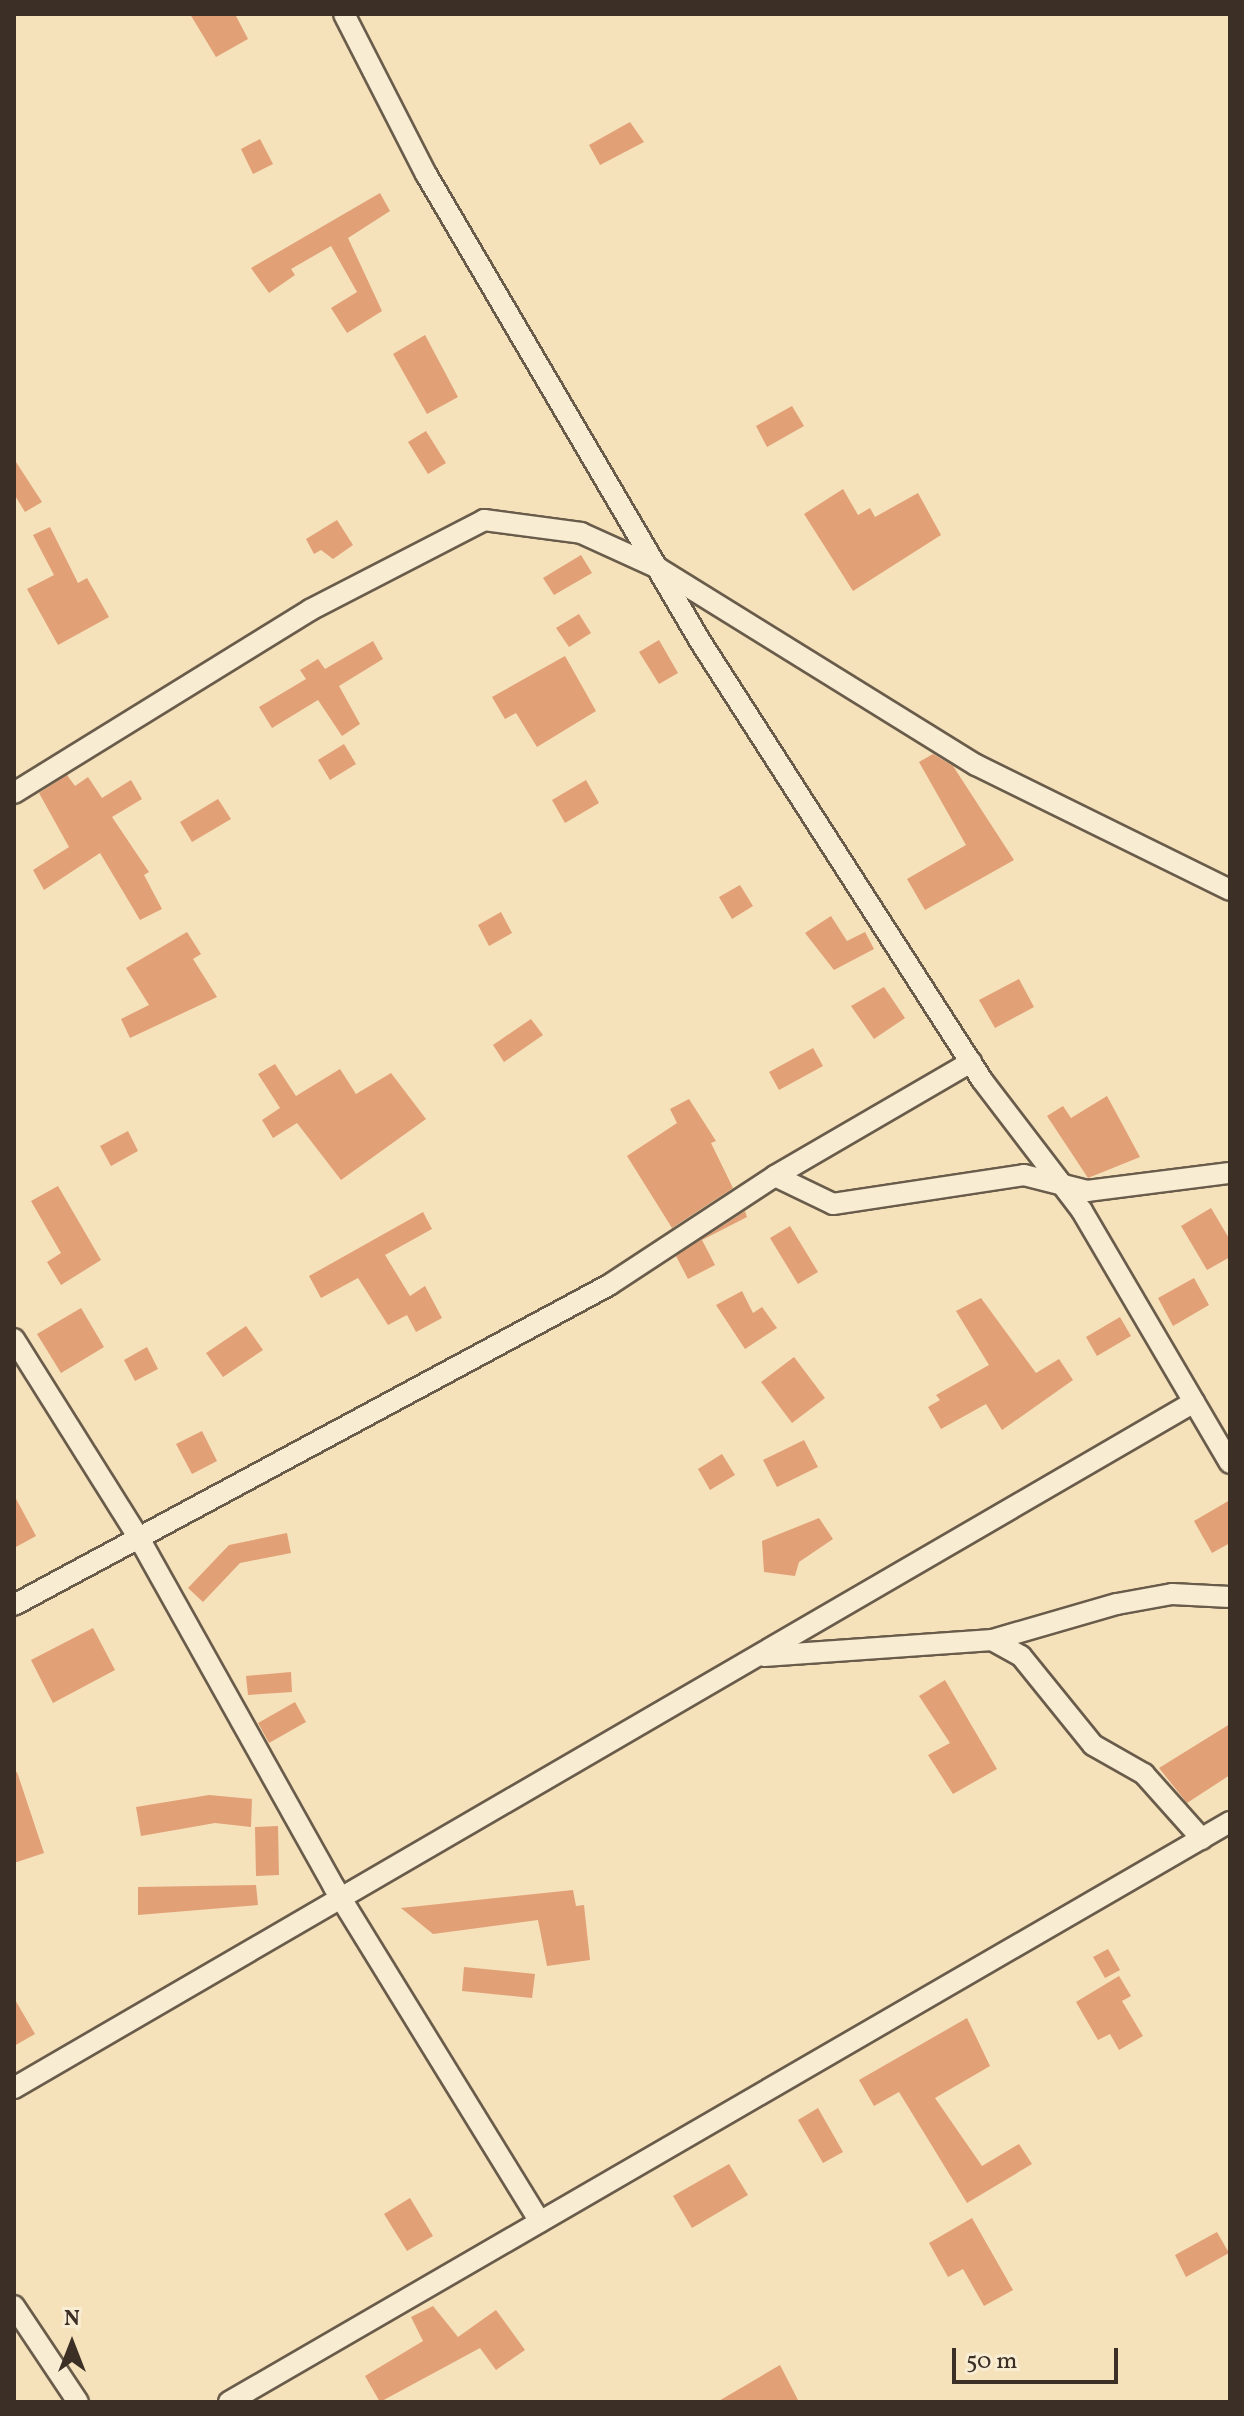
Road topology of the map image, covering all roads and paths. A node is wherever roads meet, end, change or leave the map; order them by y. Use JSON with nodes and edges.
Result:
{"nodes":[{"id":1,"x":344,"y":14,"type":"edge"},
{"id":2,"x":658,"y":568,"type":"junction"},
{"id":3,"x":14,"y":793,"type":"edge"},
{"id":4,"x":1230,"y":890,"type":"edge"},
{"id":5,"x":971,"y":1062,"type":"junction"},
{"id":6,"x":1230,"y":1173,"type":"edge"},
{"id":7,"x":775,"y":1176,"type":"junction"},
{"id":8,"x":1060,"y":1182,"type":"junction"},
{"id":9,"x":14,"y":1339,"type":"edge"},
{"id":10,"x":1194,"y":1402,"type":"junction"},
{"id":11,"x":1230,"y":1463,"type":"edge"},
{"id":12,"x":139,"y":1538,"type":"junction"},
{"id":13,"x":1230,"y":1597,"type":"edge"},
{"id":14,"x":14,"y":1605,"type":"edge"},
{"id":15,"x":992,"y":1640,"type":"junction"},
{"id":16,"x":756,"y":1657,"type":"junction"},
{"id":17,"x":1230,"y":1822,"type":"edge"},
{"id":18,"x":1202,"y":1839,"type":"junction"},
{"id":19,"x":341,"y":1898,"type":"junction"},
{"id":20,"x":14,"y":2088,"type":"edge"},
{"id":21,"x":540,"y":2222,"type":"junction"},
{"id":22,"x":14,"y":2306,"type":"edge"},
{"id":23,"x":78,"y":2402,"type":"edge"},
{"id":24,"x":229,"y":2402,"type":"edge"}],
"edges":[{"from":1,"to":2,"type":"street"},
{"from":2,"to":3,"type":"street"},
{"from":2,"to":4,"type":"street"},
{"from":2,"to":5,"type":"street"},
{"from":5,"to":7,"type":"street"},
{"from":5,"to":8,"type":"street"},
{"from":6,"to":8,"type":"street"},
{"from":7,"to":8,"type":"street"},
{"from":7,"to":12,"type":"street"},
{"from":8,"to":10,"type":"street"},
{"from":9,"to":12,"type":"street"},
{"from":10,"to":11,"type":"street"},
{"from":10,"to":16,"type":"street"},
{"from":12,"to":14,"type":"street"},
{"from":12,"to":19,"type":"street"},
{"from":13,"to":15,"type":"street"},
{"from":15,"to":16,"type":"street"},
{"from":15,"to":18,"type":"street"},
{"from":16,"to":19,"type":"street"},
{"from":17,"to":18,"type":"street"},
{"from":18,"to":21,"type":"street"},
{"from":19,"to":20,"type":"street"},
{"from":19,"to":21,"type":"street"},
{"from":21,"to":24,"type":"street"},
{"from":22,"to":23,"type":"street"}]}
